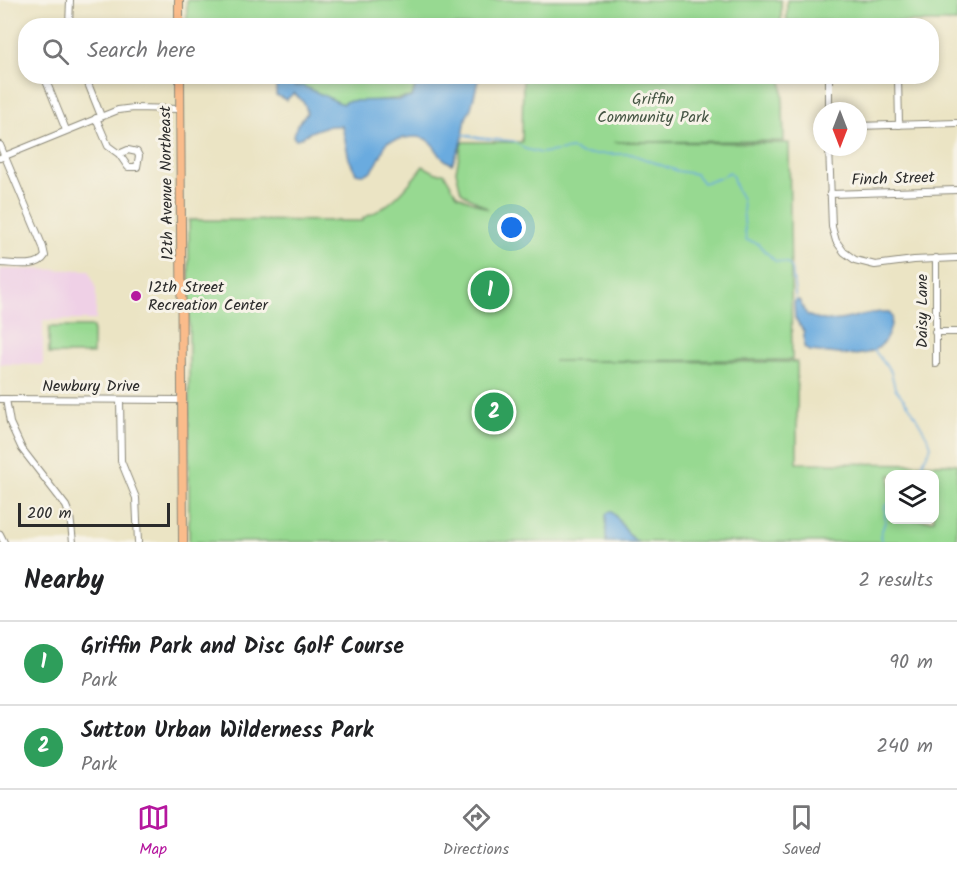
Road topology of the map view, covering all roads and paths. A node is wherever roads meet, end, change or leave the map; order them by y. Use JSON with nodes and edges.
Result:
{"nodes":[{"id":1,"x":70,"y":0,"type":"edge"},
{"id":2,"x":179,"y":0,"type":"edge"},
{"id":3,"x":69,"y":18,"type":"edge"},
{"id":4,"x":179,"y":18,"type":"edge"},
{"id":5,"x":47,"y":84,"type":"edge"},
{"id":6,"x":88,"y":84,"type":"edge"},
{"id":7,"x":180,"y":84,"type":"edge"},
{"id":8,"x":829,"y":84,"type":"edge"},
{"id":9,"x":898,"y":84,"type":"edge"},
{"id":10,"x":829,"y":102,"type":"edge"},
{"id":11,"x":180,"y":109,"type":"junction"},
{"id":12,"x":98,"y":117,"type":"junction"},
{"id":13,"x":957,"y":123,"type":"edge"},
{"id":14,"x":899,"y":125,"type":"junction"},
{"id":15,"x":867,"y":126,"type":"edge"},
{"id":16,"x":66,"y":130,"type":"junction"},
{"id":17,"x":0,"y":145,"type":"edge"},
{"id":18,"x":119,"y":154,"type":"dead end"},
{"id":19,"x":830,"y":156,"type":"edge"},
{"id":20,"x":2,"y":157,"type":"edge"},
{"id":21,"x":957,"y":190,"type":"edge"},
{"id":22,"x":830,"y":195,"type":"junction"},
{"id":23,"x":936,"y":258,"type":"junction"},
{"id":24,"x":957,"y":258,"type":"edge"},
{"id":25,"x":0,"y":263,"type":"edge"},
{"id":26,"x":935,"y":332,"type":"junction"},
{"id":27,"x":957,"y":332,"type":"edge"},
{"id":28,"x":936,"y":364,"type":"dead end"},
{"id":29,"x":3,"y":399,"type":"edge"},
{"id":30,"x":120,"y":400,"type":"junction"},
{"id":31,"x":182,"y":400,"type":"junction"},
{"id":32,"x":50,"y":473,"type":"dead end"},
{"id":33,"x":44,"y":478,"type":"junction"},
{"id":34,"x":0,"y":534,"type":"edge"},
{"id":35,"x":4,"y":542,"type":"edge"},
{"id":36,"x":73,"y":542,"type":"edge"},
{"id":37,"x":138,"y":542,"type":"edge"},
{"id":38,"x":183,"y":542,"type":"edge"}],
"edges":[{"from":1,"to":3,"type":"street"},
{"from":2,"to":4,"type":"main road"},
{"from":5,"to":16,"type":"street"},
{"from":6,"to":12,"type":"street"},
{"from":7,"to":11,"type":"main road","name":"12th Avenue Northeast"},
{"from":8,"to":10,"type":"street"},
{"from":9,"to":14,"type":"street"},
{"from":11,"to":12,"type":"street"},
{"from":11,"to":31,"type":"main road","name":"12th Avenue Northeast"},
{"from":12,"to":16,"type":"street"},
{"from":12,"to":18,"type":"street"},
{"from":13,"to":14,"type":"street"},
{"from":14,"to":15,"type":"street"},
{"from":16,"to":20,"type":"street"},
{"from":17,"to":20,"type":"street"},
{"from":19,"to":22,"type":"street"},
{"from":20,"to":25,"type":"street"},
{"from":21,"to":22,"type":"street","name":"Finch Street"},
{"from":22,"to":23,"type":"street"},
{"from":23,"to":24,"type":"street"},
{"from":23,"to":26,"type":"street","name":"Daisy Lane"},
{"from":26,"to":27,"type":"street"},
{"from":26,"to":28,"type":"street","name":"Daisy Lane"},
{"from":29,"to":30,"type":"street","name":"Newbury Drive"},
{"from":29,"to":33,"type":"street"},
{"from":30,"to":31,"type":"street","name":"Newbury Drive"},
{"from":30,"to":37,"type":"street"},
{"from":31,"to":38,"type":"main road","name":"12th Avenue Northeast"},
{"from":32,"to":33,"type":"street"},
{"from":33,"to":36,"type":"street"},
{"from":34,"to":35,"type":"street"}]}
